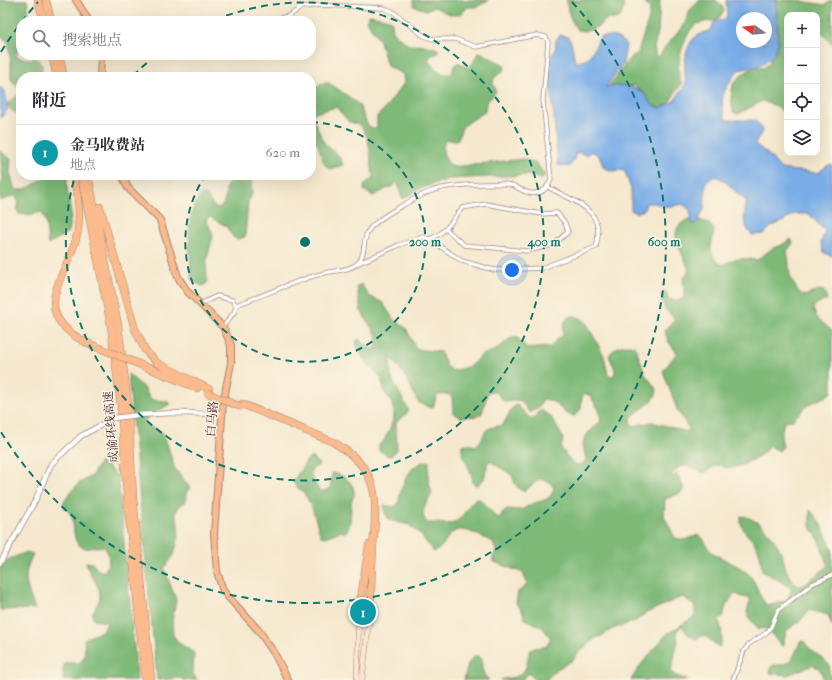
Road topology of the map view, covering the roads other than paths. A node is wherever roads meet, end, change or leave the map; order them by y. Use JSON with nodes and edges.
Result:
{"nodes":[{"id":1,"x":38,"y":0,"type":"edge"},
{"id":2,"x":46,"y":0,"type":"edge"},
{"id":3,"x":76,"y":0,"type":"edge"},
{"id":4,"x":43,"y":16,"type":"edge"},
{"id":5,"x":50,"y":16,"type":"edge"},
{"id":6,"x":86,"y":16,"type":"edge"},
{"id":7,"x":289,"y":16,"type":"edge"},
{"id":8,"x":53,"y":60,"type":"edge"},
{"id":9,"x":60,"y":60,"type":"edge"},
{"id":10,"x":101,"y":60,"type":"edge"},
{"id":11,"x":56,"y":72,"type":"edge"},
{"id":12,"x":63,"y":72,"type":"edge"},
{"id":13,"x":100,"y":72,"type":"edge"},
{"id":14,"x":75,"y":180,"type":"edge"},
{"id":15,"x":82,"y":180,"type":"edge"},
{"id":16,"x":90,"y":180,"type":"edge"},
{"id":17,"x":90,"y":180,"type":"edge"},
{"id":18,"x":124,"y":180,"type":"edge"},
{"id":19,"x":548,"y":186,"type":"junction"},
{"id":20,"x":446,"y":229,"type":"junction"},
{"id":21,"x":429,"y":239,"type":"junction"},
{"id":22,"x":359,"y":263,"type":"junction"},
{"id":23,"x":200,"y":305,"type":"junction"},
{"id":24,"x":236,"y":305,"type":"junction"},
{"id":25,"x":223,"y":327,"type":"junction"},
{"id":26,"x":208,"y":391,"type":"junction"},
{"id":27,"x":242,"y":406,"type":"junction"},
{"id":28,"x":222,"y":414,"type":"junction"},
{"id":29,"x":0,"y":563,"type":"edge"},
{"id":30,"x":832,"y":575,"type":"edge"},
{"id":31,"x":358,"y":611,"type":"joint"},
{"id":32,"x":370,"y":612,"type":"joint"},
{"id":33,"x":145,"y":680,"type":"edge"},
{"id":34,"x":151,"y":680,"type":"edge"},
{"id":35,"x":288,"y":680,"type":"edge"},
{"id":36,"x":357,"y":680,"type":"edge"},
{"id":37,"x":362,"y":680,"type":"edge"},
{"id":38,"x":733,"y":680,"type":"edge"}],
"edges":[{"from":1,"to":4,"type":"highway"},
{"from":2,"to":5,"type":"highway"},
{"from":3,"to":6,"type":"main road"},
{"from":7,"to":19,"type":"street"},
{"from":8,"to":11,"type":"highway"},
{"from":9,"to":12,"type":"highway"},
{"from":10,"to":13,"type":"main road"},
{"from":14,"to":26,"type":"highway","bridge":true},
{"from":15,"to":33,"type":"highway","name":"成渝环线高速"},
{"from":16,"to":26,"type":"highway"},
{"from":17,"to":34,"type":"highway","name":"成渝环线高速"},
{"from":18,"to":23,"type":"main road","name":"白马路"},
{"from":19,"to":21,"type":"street"},
{"from":19,"to":22,"type":"street"},
{"from":20,"to":20,"type":"street"},
{"from":20,"to":21,"type":"street"},
{"from":21,"to":22,"type":"street"},
{"from":22,"to":24,"type":"street"},
{"from":23,"to":24,"type":"street"},
{"from":23,"to":25,"type":"main road","name":"白马路"},
{"from":24,"to":25,"type":"street"},
{"from":25,"to":28,"type":"main road","name":"白马路"},
{"from":26,"to":27,"type":"highway","bridge":true},
{"from":27,"to":31,"type":"highway"},
{"from":27,"to":32,"type":"highway"},
{"from":28,"to":29,"type":"street","bridge":true},
{"from":28,"to":35,"type":"main road","name":"白马路"},
{"from":30,"to":38,"type":"street"},
{"from":31,"to":36,"type":"main road"},
{"from":32,"to":37,"type":"main road"}]}
